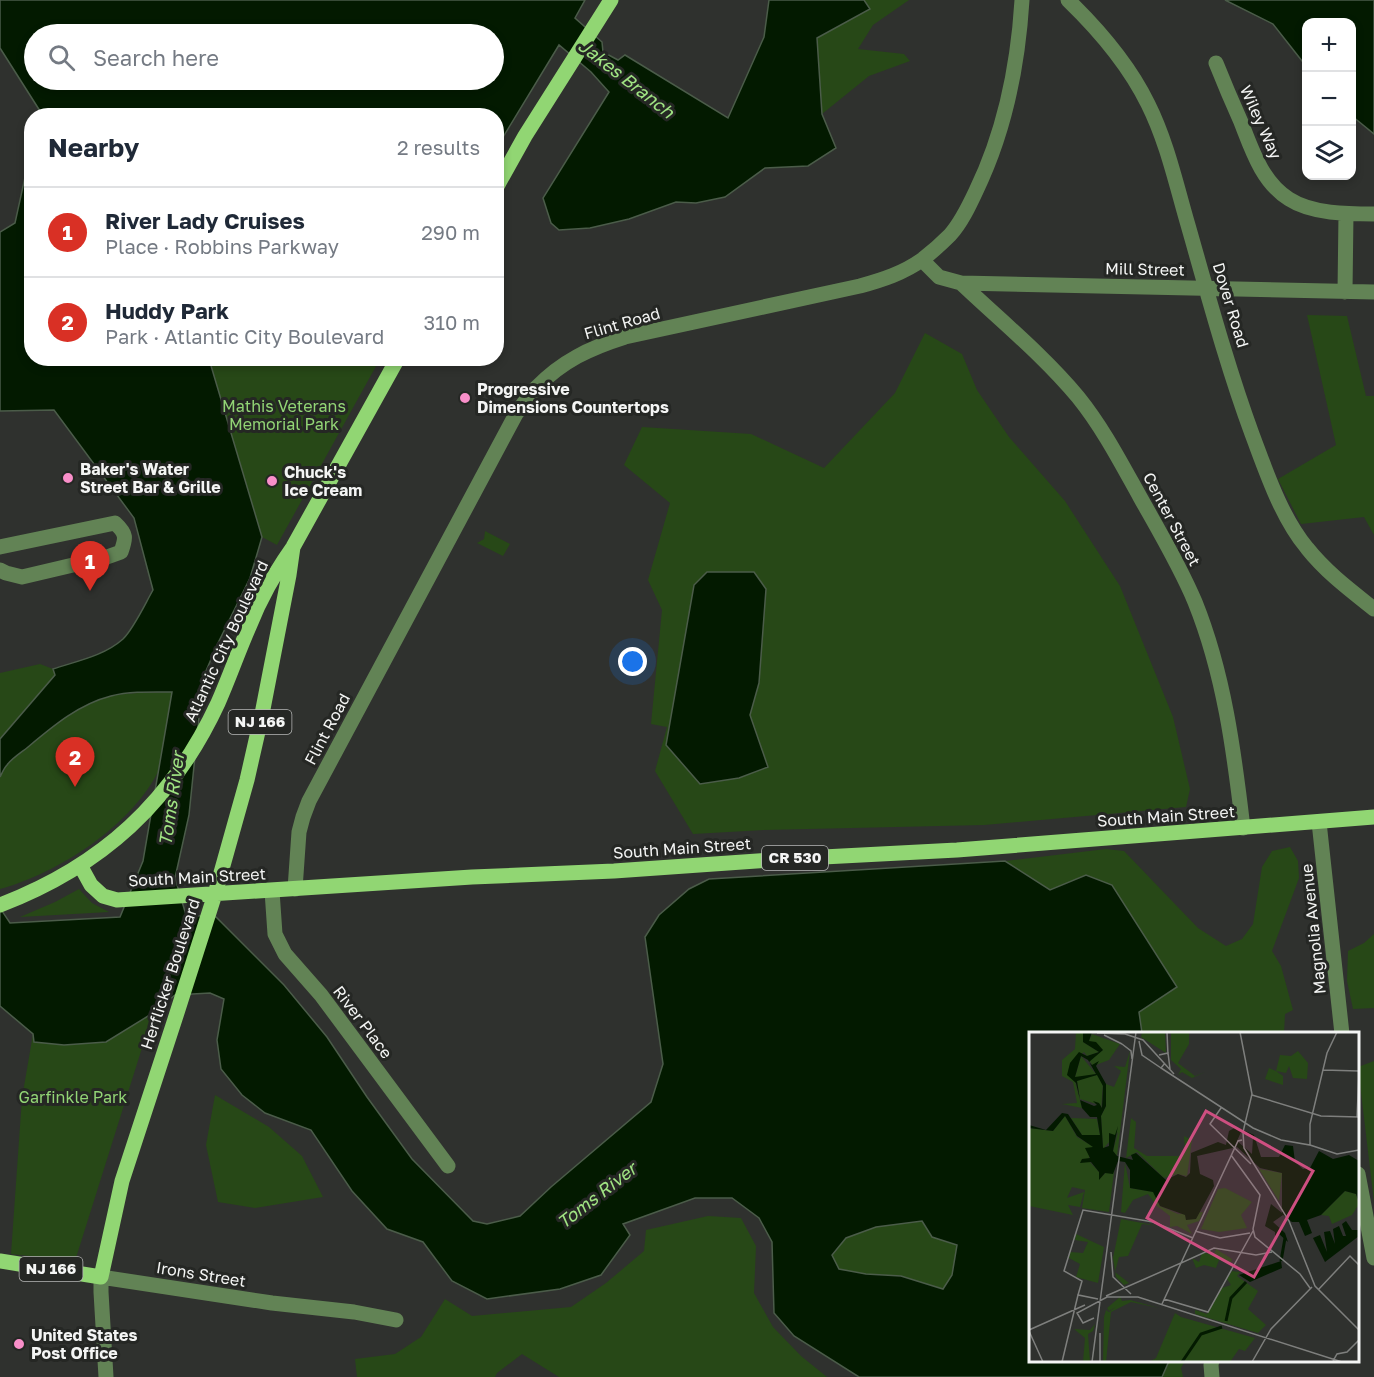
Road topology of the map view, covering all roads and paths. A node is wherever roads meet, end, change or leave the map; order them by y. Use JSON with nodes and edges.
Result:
{"nodes":[{"id":1,"x":1022,"y":0,"type":"edge"},
{"id":2,"x":1068,"y":0,"type":"edge"},
{"id":3,"x":607,"y":6,"type":"edge"},
{"id":4,"x":1216,"y":63,"type":"dead end"},
{"id":5,"x":504,"y":174,"type":"edge"},
{"id":6,"x":1346,"y":214,"type":"junction"},
{"id":7,"x":1374,"y":214,"type":"edge"},
{"id":8,"x":922,"y":260,"type":"junction"},
{"id":9,"x":961,"y":283,"type":"junction"},
{"id":10,"x":1207,"y":289,"type":"junction"},
{"id":11,"x":1344,"y":292,"type":"junction"},
{"id":12,"x":1374,"y":292,"type":"edge"},
{"id":13,"x":394,"y":366,"type":"edge"},
{"id":14,"x":0,"y":547,"type":"edge"},
{"id":15,"x":293,"y":547,"type":"junction"},
{"id":16,"x":0,"y":570,"type":"edge"},
{"id":17,"x":1374,"y":609,"type":"edge"},
{"id":18,"x":1374,"y":817,"type":"edge"},
{"id":19,"x":1319,"y":822,"type":"junction"},
{"id":20,"x":1243,"y":828,"type":"junction"},
{"id":21,"x":80,"y":865,"type":"junction"},
{"id":22,"x":295,"y":889,"type":"junction"},
{"id":23,"x":272,"y":891,"type":"junction"},
{"id":24,"x":215,"y":894,"type":"junction"},
{"id":25,"x":1,"y":905,"type":"edge"},
{"id":26,"x":1342,"y":1032,"type":"edge"},
{"id":27,"x":448,"y":1166,"type":"dead end"},
{"id":28,"x":1359,"y":1182,"type":"edge"},
{"id":29,"x":1367,"y":1249,"type":"edge"},
{"id":30,"x":0,"y":1261,"type":"edge"},
{"id":31,"x":101,"y":1277,"type":"junction"},
{"id":32,"x":396,"y":1320,"type":"dead end"},
{"id":33,"x":1212,"y":1362,"type":"edge"},
{"id":34,"x":106,"y":1377,"type":"edge"},
{"id":35,"x":1212,"y":1377,"type":"edge"}],
"edges":[{"from":1,"to":8,"type":"street","name":"Flint Road"},
{"from":2,"to":10,"type":"street","name":"Dover Road"},
{"from":3,"to":5,"type":"main road"},
{"from":4,"to":6,"type":"street","name":"Wiley Way"},
{"from":6,"to":7,"type":"street","name":"Wiley Way"},
{"from":6,"to":11,"type":"street"},
{"from":8,"to":9,"type":"street","name":"Mill Street"},
{"from":8,"to":22,"type":"street","name":"Flint Road"},
{"from":9,"to":10,"type":"street","name":"Mill Street"},
{"from":9,"to":20,"type":"street","name":"Center Street"},
{"from":10,"to":11,"type":"street","name":"Mill Street"},
{"from":10,"to":17,"type":"street","name":"Dover Road"},
{"from":11,"to":12,"type":"street","name":"Mill Street"},
{"from":13,"to":15,"type":"main road","name":"Atlantic City Boulevard","number":"NJ 166"},
{"from":14,"to":16,"type":"street"},
{"from":15,"to":21,"type":"main road","name":"Atlantic City Boulevard","number":"NJ 166"},
{"from":15,"to":24,"type":"main road","name":"Herflicker Boulevard","number":"NJ 166"},
{"from":18,"to":19,"type":"main road","name":"South Main Street","number":"CR 530"},
{"from":19,"to":20,"type":"main road","name":"South Main Street","number":"CR 530"},
{"from":19,"to":26,"type":"street","name":"Magnolia Avenue"},
{"from":20,"to":22,"type":"main road","name":"South Main Street","number":"CR 530"},
{"from":21,"to":24,"type":"main road","name":"South Main Street","number":"CR 530"},
{"from":21,"to":25,"type":"main road","name":"Atlantic City Boulevard","number":"NJ 166"},
{"from":22,"to":23,"type":"main road","name":"South Main Street","number":"CR 530"},
{"from":23,"to":24,"type":"main road","name":"South Main Street","number":"CR 530"},
{"from":23,"to":27,"type":"street","name":"River Place"},
{"from":24,"to":31,"type":"main road","name":"Herflicker Boulevard","number":"NJ 166"},
{"from":28,"to":29,"type":"street"},
{"from":30,"to":31,"type":"main road","name":"Irons Street","number":"NJ 166"},
{"from":31,"to":32,"type":"street","name":"Irons Street"},
{"from":31,"to":34,"type":"street","name":"Herflicker Boulevard"},
{"from":33,"to":35,"type":"street"}]}
